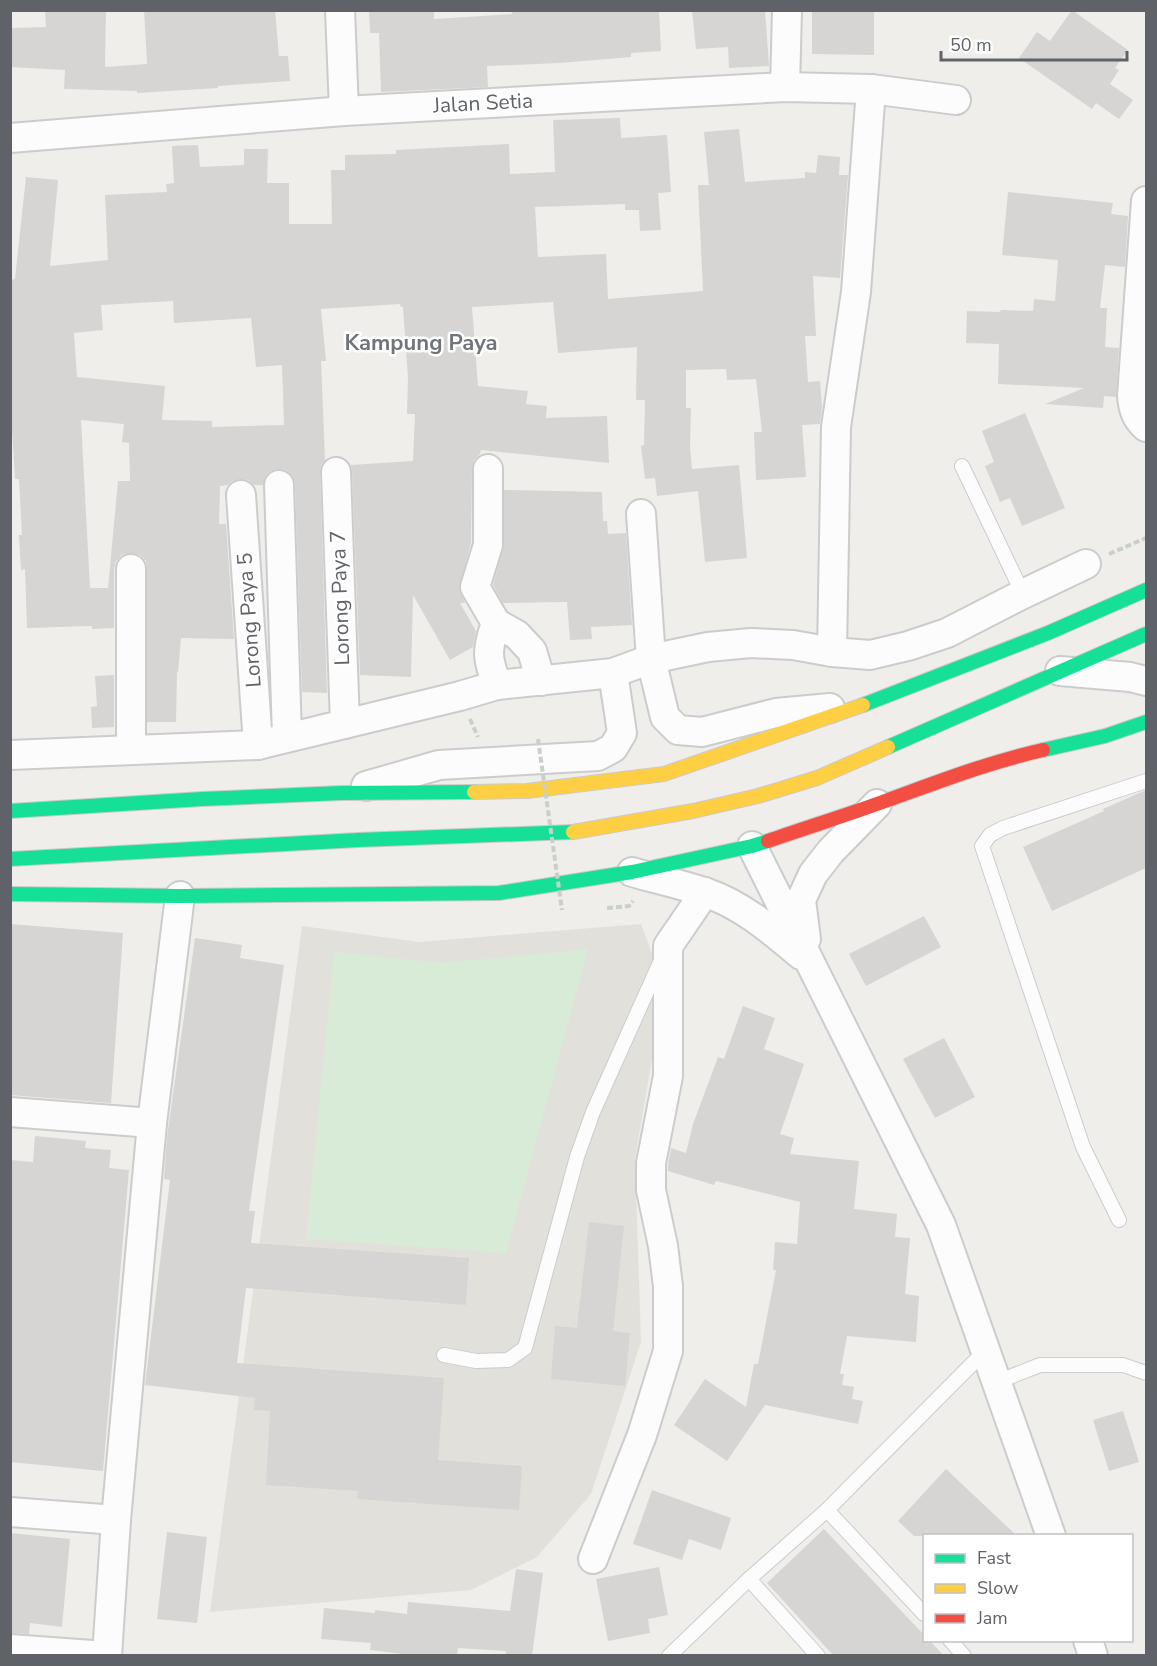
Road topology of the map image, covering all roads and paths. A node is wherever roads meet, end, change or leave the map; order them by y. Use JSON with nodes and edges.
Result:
{"nodes":[{"id":1,"x":340,"y":10,"type":"edge"},
{"id":2,"x":787,"y":10,"type":"edge"},
{"id":3,"x":785,"y":87,"type":"junction"},
{"id":4,"x":871,"y":88,"type":"junction"},
{"id":5,"x":956,"y":100,"type":"dead end"},
{"id":6,"x":344,"y":111,"type":"junction"},
{"id":7,"x":10,"y":138,"type":"edge"},
{"id":8,"x":1146,"y":201,"type":"edge"},
{"id":9,"x":1146,"y":427,"type":"edge"},
{"id":10,"x":962,"y":466,"type":"dead end"},
{"id":11,"x":488,"y":469,"type":"dead end"},
{"id":12,"x":336,"y":472,"type":"dead end"},
{"id":13,"x":279,"y":485,"type":"dead end"},
{"id":14,"x":241,"y":495,"type":"dead end"},
{"id":15,"x":641,"y":514,"type":"dead end"},
{"id":16,"x":1146,"y":538,"type":"edge"},
{"id":17,"x":1086,"y":564,"type":"joint"},
{"id":18,"x":131,"y":569,"type":"dead end"},
{"id":19,"x":1146,"y":590,"type":"edge"},
{"id":20,"x":1023,"y":594,"type":"junction"},
{"id":21,"x":496,"y":623,"type":"junction"},
{"id":22,"x":1146,"y":634,"type":"edge"},
{"id":23,"x":832,"y":652,"type":"junction"},
{"id":24,"x":651,"y":659,"type":"junction"},
{"id":25,"x":1060,"y":670,"type":"junction"},
{"id":26,"x":613,"y":673,"type":"junction"},
{"id":27,"x":541,"y":681,"type":"junction"},
{"id":28,"x":1146,"y":681,"type":"edge"},
{"id":29,"x":498,"y":685,"type":"junction"},
{"id":30,"x":460,"y":696,"type":"junction"},
{"id":31,"x":865,"y":704,"type":"junction"},
{"id":32,"x":1146,"y":722,"type":"edge"},
{"id":33,"x":345,"y":724,"type":"junction"},
{"id":34,"x":287,"y":737,"type":"junction"},
{"id":35,"x":538,"y":739,"type":"dead end"},
{"id":36,"x":258,"y":745,"type":"junction"},
{"id":37,"x":481,"y":746,"type":"dead end"},
{"id":38,"x":131,"y":750,"type":"junction"},
{"id":39,"x":10,"y":755,"type":"edge"},
{"id":40,"x":1146,"y":781,"type":"edge"},
{"id":41,"x":341,"y":793,"type":"junction"},
{"id":42,"x":877,"y":804,"type":"junction"},
{"id":43,"x":10,"y":811,"type":"edge"},
{"id":44,"x":752,"y":846,"type":"junction"},
{"id":45,"x":10,"y":859,"type":"edge"},
{"id":46,"x":632,"y":872,"type":"junction"},
{"id":47,"x":705,"y":892,"type":"junction"},
{"id":48,"x":10,"y":894,"type":"edge"},
{"id":49,"x":180,"y":896,"type":"junction"},
{"id":50,"x":562,"y":910,"type":"dead end"},
{"id":51,"x":668,"y":946,"type":"junction"},
{"id":52,"x":810,"y":962,"type":"junction"},
{"id":53,"x":10,"y":1112,"type":"edge"},
{"id":54,"x":152,"y":1123,"type":"junction"},
{"id":55,"x":1119,"y":1220,"type":"dead end"},
{"id":56,"x":985,"y":1351,"type":"junction"},
{"id":57,"x":444,"y":1355,"type":"dead end"},
{"id":58,"x":1146,"y":1373,"type":"edge"},
{"id":59,"x":997,"y":1382,"type":"junction"},
{"id":60,"x":826,"y":1510,"type":"junction"},
{"id":61,"x":10,"y":1512,"type":"edge"},
{"id":62,"x":116,"y":1520,"type":"junction"},
{"id":63,"x":1050,"y":1534,"type":"edge"},
{"id":64,"x":593,"y":1559,"type":"dead end"},
{"id":65,"x":749,"y":1579,"type":"junction"},
{"id":66,"x":923,"y":1613,"type":"edge"},
{"id":67,"x":951,"y":1642,"type":"edge"},
{"id":68,"x":10,"y":1649,"type":"edge"},
{"id":69,"x":106,"y":1656,"type":"edge"},
{"id":70,"x":669,"y":1656,"type":"edge"},
{"id":71,"x":818,"y":1656,"type":"edge"},
{"id":72,"x":964,"y":1656,"type":"edge"}],
"edges":[{"from":1,"to":6,"type":"street"},
{"from":2,"to":3,"type":"street"},
{"from":3,"to":4,"type":"street","name":"Jalan Setia"},
{"from":3,"to":6,"type":"street","name":"Jalan Setia"},
{"from":4,"to":5,"type":"street","name":"Jalan Setia"},
{"from":4,"to":23,"type":"street"},
{"from":6,"to":7,"type":"street","name":"Jalan Setia"},
{"from":8,"to":9,"type":"street"},
{"from":10,"to":20,"type":"lane"},
{"from":11,"to":21,"type":"street"},
{"from":12,"to":33,"type":"street","name":"Lorong Paya 7"},
{"from":13,"to":34,"type":"street"},
{"from":14,"to":36,"type":"street","name":"Lorong Paya 5"},
{"from":15,"to":24,"type":"street"},
{"from":16,"to":17,"type":"path"},
{"from":17,"to":20,"type":"street"},
{"from":18,"to":38,"type":"street"},
{"from":19,"to":31,"type":"main road"},
{"from":20,"to":23,"type":"street"},
{"from":21,"to":27,"type":"street"},
{"from":21,"to":29,"type":"street"},
{"from":22,"to":25,"type":"main road"},
{"from":23,"to":24,"type":"street"},
{"from":24,"to":26,"type":"street"},
{"from":24,"to":31,"type":"street"},
{"from":25,"to":28,"type":"street"},
{"from":25,"to":45,"type":"main road"},
{"from":26,"to":27,"type":"street"},
{"from":26,"to":41,"type":"street"},
{"from":27,"to":29,"type":"street"},
{"from":29,"to":30,"type":"street"},
{"from":30,"to":33,"type":"street"},
{"from":30,"to":37,"type":"path"},
{"from":31,"to":41,"type":"main road"},
{"from":32,"to":42,"type":"main road"},
{"from":33,"to":34,"type":"street"},
{"from":34,"to":36,"type":"street"},
{"from":35,"to":50,"type":"path","bridge":true},
{"from":36,"to":38,"type":"street"},
{"from":38,"to":39,"type":"street"},
{"from":40,"to":55,"type":"lane"},
{"from":41,"to":43,"type":"main road"},
{"from":42,"to":44,"type":"main road"},
{"from":42,"to":52,"type":"street"},
{"from":44,"to":46,"type":"main road"},
{"from":44,"to":52,"type":"street"},
{"from":46,"to":47,"type":"street"},
{"from":46,"to":49,"type":"main road"},
{"from":47,"to":51,"type":"street"},
{"from":47,"to":52,"type":"street"},
{"from":48,"to":49,"type":"main road"},
{"from":49,"to":54,"type":"street"},
{"from":51,"to":57,"type":"lane"},
{"from":51,"to":64,"type":"street"},
{"from":52,"to":56,"type":"street"},
{"from":53,"to":54,"type":"street"},
{"from":54,"to":62,"type":"street"},
{"from":56,"to":59,"type":"street"},
{"from":56,"to":60,"type":"lane"},
{"from":58,"to":59,"type":"lane"},
{"from":59,"to":63,"type":"street"},
{"from":60,"to":65,"type":"lane"},
{"from":60,"to":66,"type":"lane"},
{"from":61,"to":62,"type":"street"},
{"from":62,"to":69,"type":"street"},
{"from":65,"to":70,"type":"lane"},
{"from":65,"to":71,"type":"lane"},
{"from":67,"to":72,"type":"lane"},
{"from":68,"to":69,"type":"street"}]}
